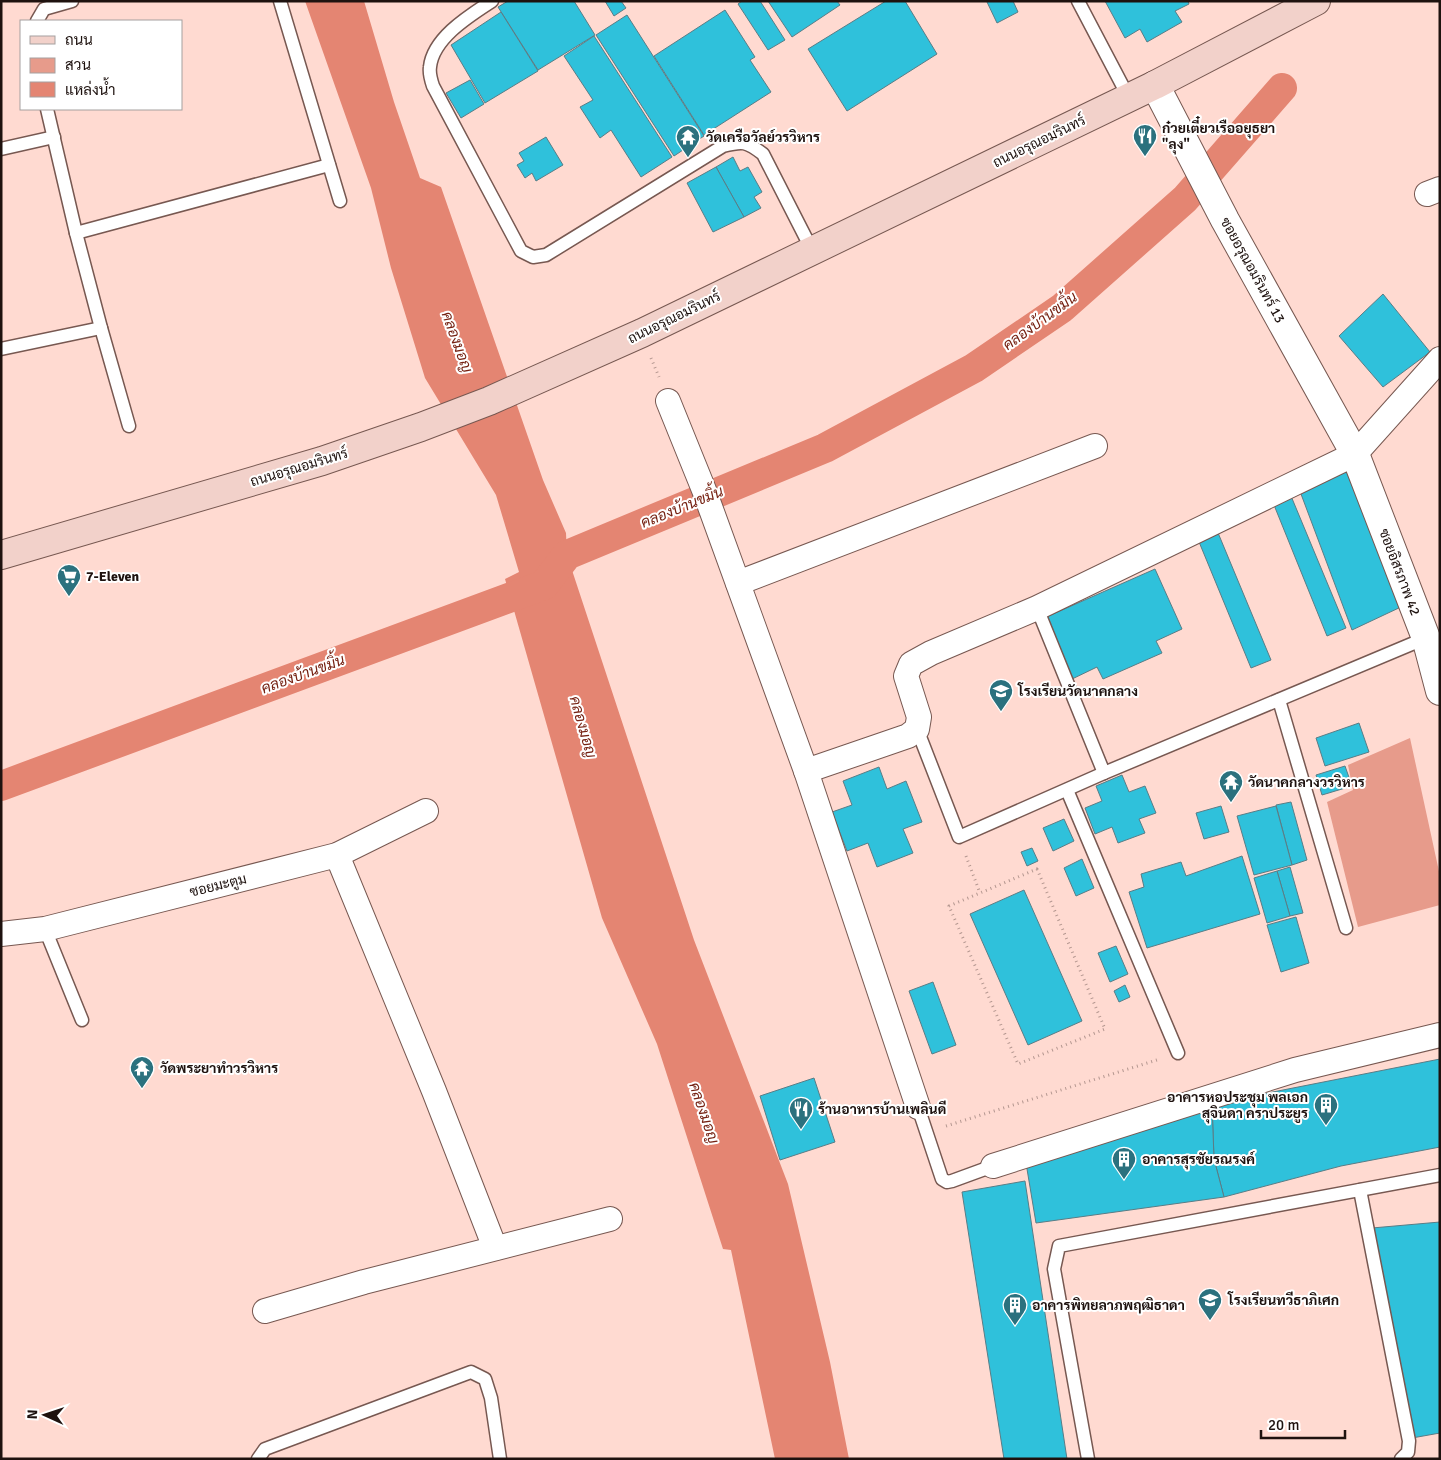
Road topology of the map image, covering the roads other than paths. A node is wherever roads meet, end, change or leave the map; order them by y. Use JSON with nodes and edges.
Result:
{"nodes":[{"id":1,"x":72,"y":1,"type":"edge"},
{"id":2,"x":280,"y":1,"type":"edge"},
{"id":3,"x":492,"y":1,"type":"edge"},
{"id":4,"x":1078,"y":1,"type":"edge"},
{"id":5,"x":1307,"y":3,"type":"edge"},
{"id":6,"x":473,"y":7,"type":"edge"},
{"id":7,"x":38,"y":20,"type":"edge"},
{"id":8,"x":1155,"y":85,"type":"junction"},
{"id":9,"x":1129,"y":98,"type":"junction"},
{"id":10,"x":47,"y":110,"type":"edge"},
{"id":11,"x":54,"y":137,"type":"junction"},
{"id":12,"x":1,"y":149,"type":"edge"},
{"id":13,"x":329,"y":165,"type":"junction"},
{"id":14,"x":340,"y":201,"type":"dead end"},
{"id":15,"x":76,"y":233,"type":"junction"},
{"id":16,"x":812,"y":250,"type":"junction"},
{"id":17,"x":100,"y":328,"type":"junction"},
{"id":18,"x":1,"y":349,"type":"edge"},
{"id":19,"x":1440,"y":359,"type":"edge"},
{"id":20,"x":668,"y":401,"type":"road end"},
{"id":21,"x":129,"y":426,"type":"dead end"},
{"id":22,"x":1094,"y":446,"type":"dead end"},
{"id":23,"x":1355,"y":454,"type":"junction"},
{"id":24,"x":1,"y":555,"type":"edge"},
{"id":25,"x":738,"y":583,"type":"junction"},
{"id":26,"x":1038,"y":608,"type":"junction"},
{"id":27,"x":1426,"y":638,"type":"junction"},
{"id":28,"x":1440,"y":691,"type":"edge"},
{"id":29,"x":1280,"y":700,"type":"junction"},
{"id":30,"x":917,"y":729,"type":"junction"},
{"id":31,"x":806,"y":771,"type":"junction"},
{"id":32,"x":1104,"y":773,"type":"junction"},
{"id":33,"x":1067,"y":790,"type":"junction"},
{"id":34,"x":426,"y":811,"type":"dead end"},
{"id":35,"x":337,"y":855,"type":"junction"},
{"id":36,"x":1346,"y":928,"type":"dead end"},
{"id":37,"x":45,"y":929,"type":"junction"},
{"id":38,"x":1,"y":934,"type":"edge"},
{"id":39,"x":82,"y":1020,"type":"dead end"},
{"id":40,"x":1440,"y":1035,"type":"edge"},
{"id":41,"x":1178,"y":1053,"type":"road end"},
{"id":42,"x":918,"y":1107,"type":"joint"},
{"id":43,"x":993,"y":1166,"type":"joint"},
{"id":44,"x":1440,"y":1175,"type":"edge"},
{"id":45,"x":1360,"y":1190,"type":"junction"},
{"id":46,"x":610,"y":1219,"type":"dead end"},
{"id":47,"x":494,"y":1248,"type":"junction"},
{"id":48,"x":264,"y":1311,"type":"dead end"},
{"id":49,"x":258,"y":1459,"type":"edge"},
{"id":50,"x":500,"y":1459,"type":"edge"},
{"id":51,"x":1088,"y":1459,"type":"edge"},
{"id":52,"x":1401,"y":1459,"type":"edge"}],
"edges":[{"from":1,"to":7,"type":"lane"},
{"from":2,"to":13,"type":"lane"},
{"from":3,"to":6,"type":"lane"},
{"from":4,"to":9,"type":"lane"},
{"from":5,"to":8,"type":"main road","name":"ถนนอรุณอมรินทร์"},
{"from":6,"to":16,"type":"lane"},
{"from":8,"to":9,"type":"main road","name":"ถนนอรุณอมรินทร์"},
{"from":8,"to":23,"type":"street","name":"ซอยอรุณอมรินทร์ 13"},
{"from":9,"to":16,"type":"main road","name":"ถนนอรุณอมรินทร์"},
{"from":10,"to":11,"type":"lane"},
{"from":11,"to":12,"type":"lane"},
{"from":11,"to":15,"type":"lane"},
{"from":13,"to":14,"type":"lane"},
{"from":13,"to":15,"type":"lane"},
{"from":15,"to":17,"type":"lane"},
{"from":16,"to":24,"type":"main road","name":"ถนนอรุณอมรินทร์"},
{"from":17,"to":18,"type":"lane"},
{"from":17,"to":21,"type":"lane"},
{"from":19,"to":23,"type":"street"},
{"from":20,"to":25,"type":"street"},
{"from":22,"to":25,"type":"street"},
{"from":23,"to":26,"type":"street"},
{"from":23,"to":27,"type":"street","name":"ซอยอิสรภาพ 42"},
{"from":25,"to":31,"type":"street"},
{"from":26,"to":30,"type":"street"},
{"from":26,"to":32,"type":"lane"},
{"from":27,"to":28,"type":"street","name":"ซอยอิสรภาพ 42"},
{"from":27,"to":29,"type":"lane"},
{"from":29,"to":32,"type":"lane"},
{"from":29,"to":36,"type":"lane"},
{"from":30,"to":31,"type":"street"},
{"from":30,"to":33,"type":"lane"},
{"from":31,"to":42,"type":"street"},
{"from":32,"to":33,"type":"lane"},
{"from":33,"to":41,"type":"lane"},
{"from":34,"to":35,"type":"street","name":"ซอยมะตูม"},
{"from":35,"to":37,"type":"street","name":"ซอยมะตูม"},
{"from":35,"to":47,"type":"street"},
{"from":37,"to":38,"type":"street","name":"ซอยมะตูม"},
{"from":37,"to":39,"type":"lane"},
{"from":40,"to":43,"type":"street"},
{"from":42,"to":43,"type":"lane"},
{"from":44,"to":45,"type":"lane"},
{"from":45,"to":51,"type":"lane"},
{"from":45,"to":52,"type":"lane"},
{"from":46,"to":47,"type":"street"},
{"from":47,"to":48,"type":"street"},
{"from":49,"to":50,"type":"lane"}]}
